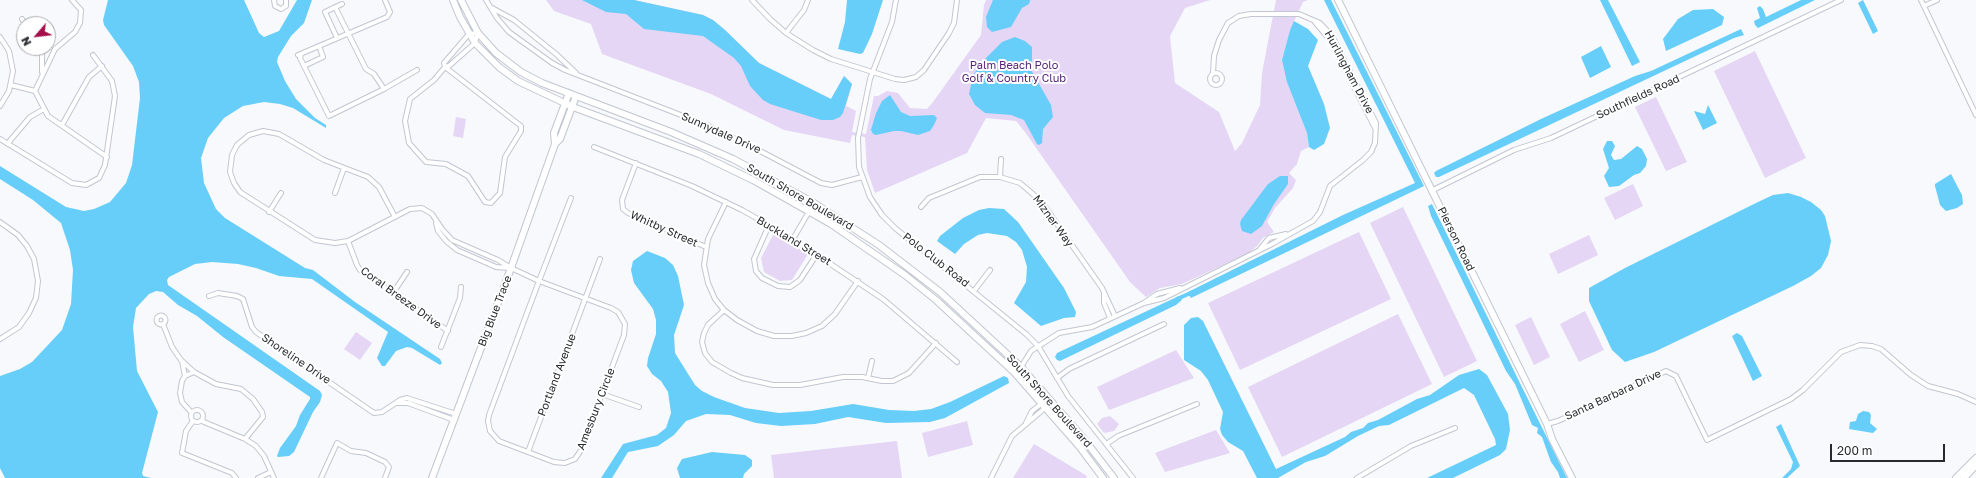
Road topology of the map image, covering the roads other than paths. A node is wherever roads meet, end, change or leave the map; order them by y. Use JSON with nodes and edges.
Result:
{"nodes":[{"id":1,"x":72,"y":0,"type":"edge"},
{"id":2,"x":274,"y":0,"type":"edge"},
{"id":3,"x":286,"y":0,"type":"edge"},
{"id":4,"x":385,"y":0,"type":"edge"},
{"id":5,"x":454,"y":0,"type":"edge"},
{"id":6,"x":461,"y":0,"type":"edge"},
{"id":7,"x":486,"y":0,"type":"edge"},
{"id":8,"x":752,"y":0,"type":"edge"},
{"id":9,"x":808,"y":0,"type":"edge"},
{"id":10,"x":896,"y":0,"type":"edge"},
{"id":11,"x":957,"y":0,"type":"edge"},
{"id":12,"x":1338,"y":0,"type":"edge"},
{"id":13,"x":1841,"y":0,"type":"edge"},
{"id":14,"x":1921,"y":0,"type":"edge"},
{"id":15,"x":1937,"y":0,"type":"edge"},
{"id":16,"x":342,"y":4,"type":"dead end"},
{"id":17,"x":1924,"y":6,"type":"junction"},
{"id":18,"x":335,"y":7,"type":"junction"},
{"id":19,"x":491,"y":8,"type":"junction"},
{"id":20,"x":348,"y":33,"type":"junction"},
{"id":21,"x":478,"y":33,"type":"junction"},
{"id":22,"x":786,"y":33,"type":"junction"},
{"id":23,"x":470,"y":34,"type":"junction"},
{"id":24,"x":0,"y":37,"type":"edge"},
{"id":25,"x":336,"y":38,"type":"junction"},
{"id":26,"x":475,"y":43,"type":"junction"},
{"id":27,"x":319,"y":46,"type":"junction"},
{"id":28,"x":93,"y":55,"type":"dead end"},
{"id":29,"x":42,"y":56,"type":"edge"},
{"id":30,"x":102,"y":66,"type":"junction"},
{"id":31,"x":304,"y":66,"type":"junction"},
{"id":32,"x":445,"y":67,"type":"junction"},
{"id":33,"x":417,"y":70,"type":"dead end"},
{"id":34,"x":872,"y":72,"type":"junction"},
{"id":35,"x":1213,"y":73,"type":"dead end"},
{"id":36,"x":42,"y":74,"type":"junction"},
{"id":37,"x":578,"y":75,"type":"junction"},
{"id":38,"x":11,"y":85,"type":"junction"},
{"id":39,"x":384,"y":89,"type":"junction"},
{"id":40,"x":35,"y":91,"type":"junction"},
{"id":41,"x":569,"y":93,"type":"junction"},
{"id":42,"x":576,"y":96,"type":"junction"},
{"id":43,"x":565,"y":104,"type":"junction"},
{"id":44,"x":0,"y":106,"type":"edge"},
{"id":45,"x":573,"y":107,"type":"junction"},
{"id":46,"x":44,"y":109,"type":"junction"},
{"id":47,"x":1976,"y":115,"type":"edge"},
{"id":48,"x":62,"y":125,"type":"junction"},
{"id":49,"x":0,"y":139,"type":"edge"},
{"id":50,"x":8,"y":142,"type":"junction"},
{"id":51,"x":555,"y":144,"type":"junction"},
{"id":52,"x":594,"y":147,"type":"dead end"},
{"id":53,"x":107,"y":157,"type":"junction"},
{"id":54,"x":1001,"y":159,"type":"dead end"},
{"id":55,"x":636,"y":163,"type":"junction"},
{"id":56,"x":344,"y":168,"type":"junction"},
{"id":57,"x":1000,"y":176,"type":"junction"},
{"id":58,"x":862,"y":177,"type":"junction"},
{"id":59,"x":1433,"y":190,"type":"junction"},
{"id":60,"x":335,"y":192,"type":"dead end"},
{"id":61,"x":281,"y":194,"type":"dead end"},
{"id":62,"x":571,"y":198,"type":"dead end"},
{"id":63,"x":726,"y":202,"type":"junction"},
{"id":64,"x":814,"y":203,"type":"junction"},
{"id":65,"x":921,"y":207,"type":"dead end"},
{"id":66,"x":809,"y":211,"type":"junction"},
{"id":67,"x":270,"y":212,"type":"junction"},
{"id":68,"x":395,"y":218,"type":"junction"},
{"id":69,"x":435,"y":219,"type":"junction"},
{"id":70,"x":0,"y":222,"type":"edge"},
{"id":71,"x":769,"y":225,"type":"junction"},
{"id":72,"x":793,"y":239,"type":"junction"},
{"id":73,"x":348,"y":241,"type":"junction"},
{"id":74,"x":706,"y":247,"type":"junction"},
{"id":75,"x":817,"y":254,"type":"junction"},
{"id":76,"x":600,"y":259,"type":"dead end"},
{"id":77,"x":511,"y":268,"type":"junction"},
{"id":78,"x":990,"y":270,"type":"dead end"},
{"id":79,"x":407,"y":272,"type":"dead end"},
{"id":80,"x":540,"y":281,"type":"junction"},
{"id":81,"x":858,"y":281,"type":"junction"},
{"id":82,"x":461,"y":287,"type":"dead end"},
{"id":83,"x":974,"y":291,"type":"junction"},
{"id":84,"x":1104,"y":292,"type":"junction"},
{"id":85,"x":392,"y":293,"type":"junction"},
{"id":86,"x":209,"y":296,"type":"dead end"},
{"id":87,"x":586,"y":298,"type":"junction"},
{"id":88,"x":724,"y":310,"type":"junction"},
{"id":89,"x":1115,"y":316,"type":"junction"},
{"id":90,"x":1110,"y":318,"type":"junction"},
{"id":91,"x":163,"y":324,"type":"dead end"},
{"id":92,"x":1164,"y":324,"type":"dead end"},
{"id":93,"x":448,"y":331,"type":"junction"},
{"id":94,"x":0,"y":339,"type":"edge"},
{"id":95,"x":936,"y":343,"type":"junction"},
{"id":96,"x":1038,"y":346,"type":"junction"},
{"id":97,"x":441,"y":347,"type":"dead end"},
{"id":98,"x":181,"y":360,"type":"junction"},
{"id":99,"x":872,"y":360,"type":"dead end"},
{"id":100,"x":957,"y":362,"type":"dead end"},
{"id":101,"x":1021,"y":367,"type":"junction"},
{"id":102,"x":194,"y":372,"type":"junction"},
{"id":103,"x":185,"y":376,"type":"junction"},
{"id":104,"x":868,"y":378,"type":"junction"},
{"id":105,"x":1057,"y":378,"type":"junction"},
{"id":106,"x":1044,"y":391,"type":"junction"},
{"id":107,"x":602,"y":394,"type":"junction"},
{"id":108,"x":1976,"y":402,"type":"edge"},
{"id":109,"x":1196,"y":404,"type":"dead end"},
{"id":110,"x":1044,"y":406,"type":"junction"},
{"id":111,"x":639,"y":407,"type":"dead end"},
{"id":112,"x":1060,"y":410,"type":"junction"},
{"id":113,"x":191,"y":412,"type":"junction"},
{"id":114,"x":455,"y":417,"type":"junction"},
{"id":115,"x":202,"y":420,"type":"junction"},
{"id":116,"x":193,"y":421,"type":"junction"},
{"id":117,"x":1026,"y":423,"type":"junction"},
{"id":118,"x":1547,"y":424,"type":"junction"},
{"id":119,"x":1455,"y":428,"type":"dead end"},
{"id":120,"x":245,"y":439,"type":"junction"},
{"id":121,"x":1108,"y":443,"type":"junction"},
{"id":122,"x":528,"y":452,"type":"junction"},
{"id":123,"x":1976,"y":458,"type":"edge"},
{"id":124,"x":1976,"y":465,"type":"edge"},
{"id":125,"x":271,"y":472,"type":"junction"},
{"id":126,"x":236,"y":478,"type":"edge"},
{"id":127,"x":258,"y":478,"type":"edge"},
{"id":128,"x":274,"y":478,"type":"edge"},
{"id":129,"x":321,"y":478,"type":"edge"},
{"id":130,"x":385,"y":478,"type":"edge"},
{"id":131,"x":432,"y":478,"type":"edge"},
{"id":132,"x":991,"y":478,"type":"edge"},
{"id":133,"x":1104,"y":478,"type":"edge"},
{"id":134,"x":1114,"y":478,"type":"edge"},
{"id":135,"x":1133,"y":478,"type":"edge"},
{"id":136,"x":1357,"y":478,"type":"edge"},
{"id":137,"x":1572,"y":478,"type":"edge"},
{"id":138,"x":1956,"y":478,"type":"edge"},
{"id":139,"x":1964,"y":478,"type":"edge"}],
"edges":[{"from":1,"to":36,"type":"street"},
{"from":2,"to":3,"type":"street"},
{"from":4,"to":20,"type":"street"},
{"from":5,"to":23,"type":"street","name":"South Shore Boulevard"},
{"from":6,"to":21,"type":"street","name":"South Shore Boulevard"},
{"from":7,"to":19,"type":"street","name":"Sunnydale Drive"},
{"from":8,"to":22,"type":"street"},
{"from":9,"to":22,"type":"street"},
{"from":10,"to":34,"type":"street","name":"Polo Club Road"},
{"from":11,"to":34,"type":"street"},
{"from":12,"to":59,"type":"street","name":"Pierson Road"},
{"from":13,"to":59,"type":"street","name":"Southfields Road"},
{"from":14,"to":17,"type":"street"},
{"from":15,"to":17,"type":"street"},
{"from":16,"to":18,"type":"street"},
{"from":17,"to":47,"type":"street"},
{"from":18,"to":20,"type":"street"},
{"from":18,"to":25,"type":"street"},
{"from":19,"to":37,"type":"street","name":"Sunnydale Drive"},
{"from":19,"to":37,"type":"street","name":"Sunnydale Drive"},
{"from":20,"to":25,"type":"street"},
{"from":20,"to":39,"type":"street"},
{"from":21,"to":23,"type":"street"},
{"from":21,"to":26,"type":"street"},
{"from":21,"to":41,"type":"street","name":"South Shore Boulevard"},
{"from":22,"to":34,"type":"street"},
{"from":23,"to":26,"type":"street","name":"South Shore Boulevard"},
{"from":23,"to":32,"type":"street"},
{"from":24,"to":38,"type":"street"},
{"from":25,"to":27,"type":"street"},
{"from":26,"to":32,"type":"street"},
{"from":26,"to":43,"type":"street","name":"South Shore Boulevard"},
{"from":27,"to":31,"type":"street"},
{"from":27,"to":31,"type":"street"},
{"from":28,"to":30,"type":"street"},
{"from":29,"to":36,"type":"street"},
{"from":30,"to":48,"type":"street"},
{"from":30,"to":53,"type":"street"},
{"from":31,"to":39,"type":"street"},
{"from":32,"to":32,"type":"street"},
{"from":33,"to":39,"type":"street"},
{"from":34,"to":58,"type":"street","name":"Polo Club Road"},
{"from":35,"to":89,"type":"street","name":"Hurlingham Drive"},
{"from":36,"to":40,"type":"street"},
{"from":37,"to":58,"type":"street","name":"Sunnydale Drive"},
{"from":38,"to":40,"type":"street"},
{"from":38,"to":44,"type":"street"},
{"from":40,"to":46,"type":"street"},
{"from":41,"to":42,"type":"street","name":"South Shore Boulevard"},
{"from":41,"to":43,"type":"street","name":"Big Blue Trace"},
{"from":42,"to":45,"type":"street","name":"Big Blue Trace"},
{"from":42,"to":64,"type":"street","name":"South Shore Boulevard"},
{"from":43,"to":45,"type":"street","name":"South Shore Boulevard"},
{"from":43,"to":51,"type":"street","name":"Big Blue Trace"},
{"from":45,"to":51,"type":"street","name":"Big Blue Trace"},
{"from":45,"to":66,"type":"street","name":"South Shore Boulevard"},
{"from":46,"to":48,"type":"street"},
{"from":46,"to":50,"type":"street"},
{"from":48,"to":53,"type":"street"},
{"from":49,"to":50,"type":"street"},
{"from":50,"to":53,"type":"street"},
{"from":51,"to":77,"type":"street","name":"Big Blue Trace"},
{"from":52,"to":55,"type":"street","name":"Buckland Street"},
{"from":54,"to":57,"type":"street"},
{"from":55,"to":63,"type":"street","name":"Buckland Street"},
{"from":55,"to":74,"type":"street","name":"Whitby Street"},
{"from":56,"to":60,"type":"street"},
{"from":56,"to":67,"type":"street"},
{"from":56,"to":68,"type":"street"},
{"from":57,"to":65,"type":"street","name":"Mizner Way"},
{"from":57,"to":84,"type":"street","name":"Mizner Way"},
{"from":58,"to":83,"type":"street","name":"Polo Club Road"},
{"from":59,"to":118,"type":"street","name":"Pierson Road"},
{"from":61,"to":67,"type":"street"},
{"from":62,"to":80,"type":"street"},
{"from":63,"to":71,"type":"street","name":"Buckland Street"},
{"from":63,"to":74,"type":"street"},
{"from":64,"to":66,"type":"street"},
{"from":64,"to":101,"type":"street","name":"South Shore Boulevard"},
{"from":66,"to":72,"type":"street"},
{"from":66,"to":110,"type":"street","name":"South Shore Boulevard"},
{"from":67,"to":73,"type":"street"},
{"from":68,"to":69,"type":"street"},
{"from":68,"to":73,"type":"street"},
{"from":69,"to":77,"type":"street"},
{"from":69,"to":77,"type":"street"},
{"from":70,"to":94,"type":"street"},
{"from":71,"to":72,"type":"street","name":"Buckland Street"},
{"from":71,"to":75,"type":"street"},
{"from":72,"to":75,"type":"street","name":"Buckland Street"},
{"from":73,"to":85,"type":"street","name":"Coral Breeze Drive"},
{"from":74,"to":88,"type":"street"},
{"from":75,"to":81,"type":"street","name":"Buckland Street"},
{"from":76,"to":87,"type":"street","name":"Portland Avenue"},
{"from":77,"to":80,"type":"street","name":"Amesbury Circle"},
{"from":77,"to":114,"type":"street","name":"Big Blue Trace"},
{"from":78,"to":83,"type":"street"},
{"from":79,"to":85,"type":"street"},
{"from":80,"to":87,"type":"street","name":"Amesbury Circle"},
{"from":80,"to":122,"type":"street","name":"Amesbury Circle"},
{"from":81,"to":88,"type":"street"},
{"from":81,"to":95,"type":"street","name":"Buckland Street"},
{"from":82,"to":93,"type":"street"},
{"from":83,"to":96,"type":"street","name":"Polo Club Road"},
{"from":84,"to":89,"type":"street","name":"Mizner Way"},
{"from":84,"to":90,"type":"street","name":"Mizner Way"},
{"from":85,"to":93,"type":"street","name":"Coral Breeze Drive"},
{"from":86,"to":114,"type":"street","name":"Shoreline Drive"},
{"from":87,"to":107,"type":"street","name":"Amesbury Circle"},
{"from":87,"to":122,"type":"street","name":"Portland Avenue"},
{"from":88,"to":104,"type":"street"},
{"from":89,"to":90,"type":"street","name":"Hurlingham Drive"},
{"from":90,"to":96,"type":"street","name":"Hurlingham Drive"},
{"from":91,"to":98,"type":"street"},
{"from":92,"to":105,"type":"street"},
{"from":93,"to":97,"type":"street"},
{"from":95,"to":100,"type":"street","name":"Buckland Street"},
{"from":95,"to":104,"type":"street"},
{"from":96,"to":101,"type":"street","name":"Hurlingham Drive"},
{"from":96,"to":105,"type":"street","name":"Polo Club Road"},
{"from":98,"to":102,"type":"street"},
{"from":98,"to":103,"type":"street"},
{"from":99,"to":104,"type":"street"},
{"from":101,"to":106,"type":"street","name":"South Shore Boulevard"},
{"from":102,"to":103,"type":"street"},
{"from":102,"to":120,"type":"street"},
{"from":103,"to":113,"type":"street"},
{"from":105,"to":121,"type":"street","name":"Polo Club Road"},
{"from":106,"to":110,"type":"street"},
{"from":106,"to":112,"type":"street","name":"South Shore Boulevard"},
{"from":107,"to":111,"type":"street"},
{"from":107,"to":122,"type":"street","name":"Amesbury Circle"},
{"from":108,"to":118,"type":"street","name":"Santa Barbara Drive"},
{"from":109,"to":121,"type":"street"},
{"from":110,"to":112,"type":"street"},
{"from":110,"to":117,"type":"street"},
{"from":110,"to":117,"type":"street"},
{"from":110,"to":133,"type":"street","name":"South Shore Boulevard"},
{"from":112,"to":134,"type":"street","name":"South Shore Boulevard"},
{"from":113,"to":115,"type":"street"},
{"from":113,"to":116,"type":"street"},
{"from":114,"to":131,"type":"street","name":"Big Blue Trace"},
{"from":115,"to":116,"type":"street"},
{"from":115,"to":120,"type":"street"},
{"from":116,"to":126,"type":"street"},
{"from":117,"to":132,"type":"street"},
{"from":118,"to":137,"type":"street","name":"Pierson Road"},
{"from":119,"to":136,"type":"street"},
{"from":120,"to":125,"type":"street"},
{"from":121,"to":135,"type":"street","name":"Polo Club Road"},
{"from":123,"to":138,"type":"street"},
{"from":124,"to":139,"type":"street"},
{"from":125,"to":127,"type":"street"},
{"from":125,"to":128,"type":"street"},
{"from":129,"to":130,"type":"street"}]}
